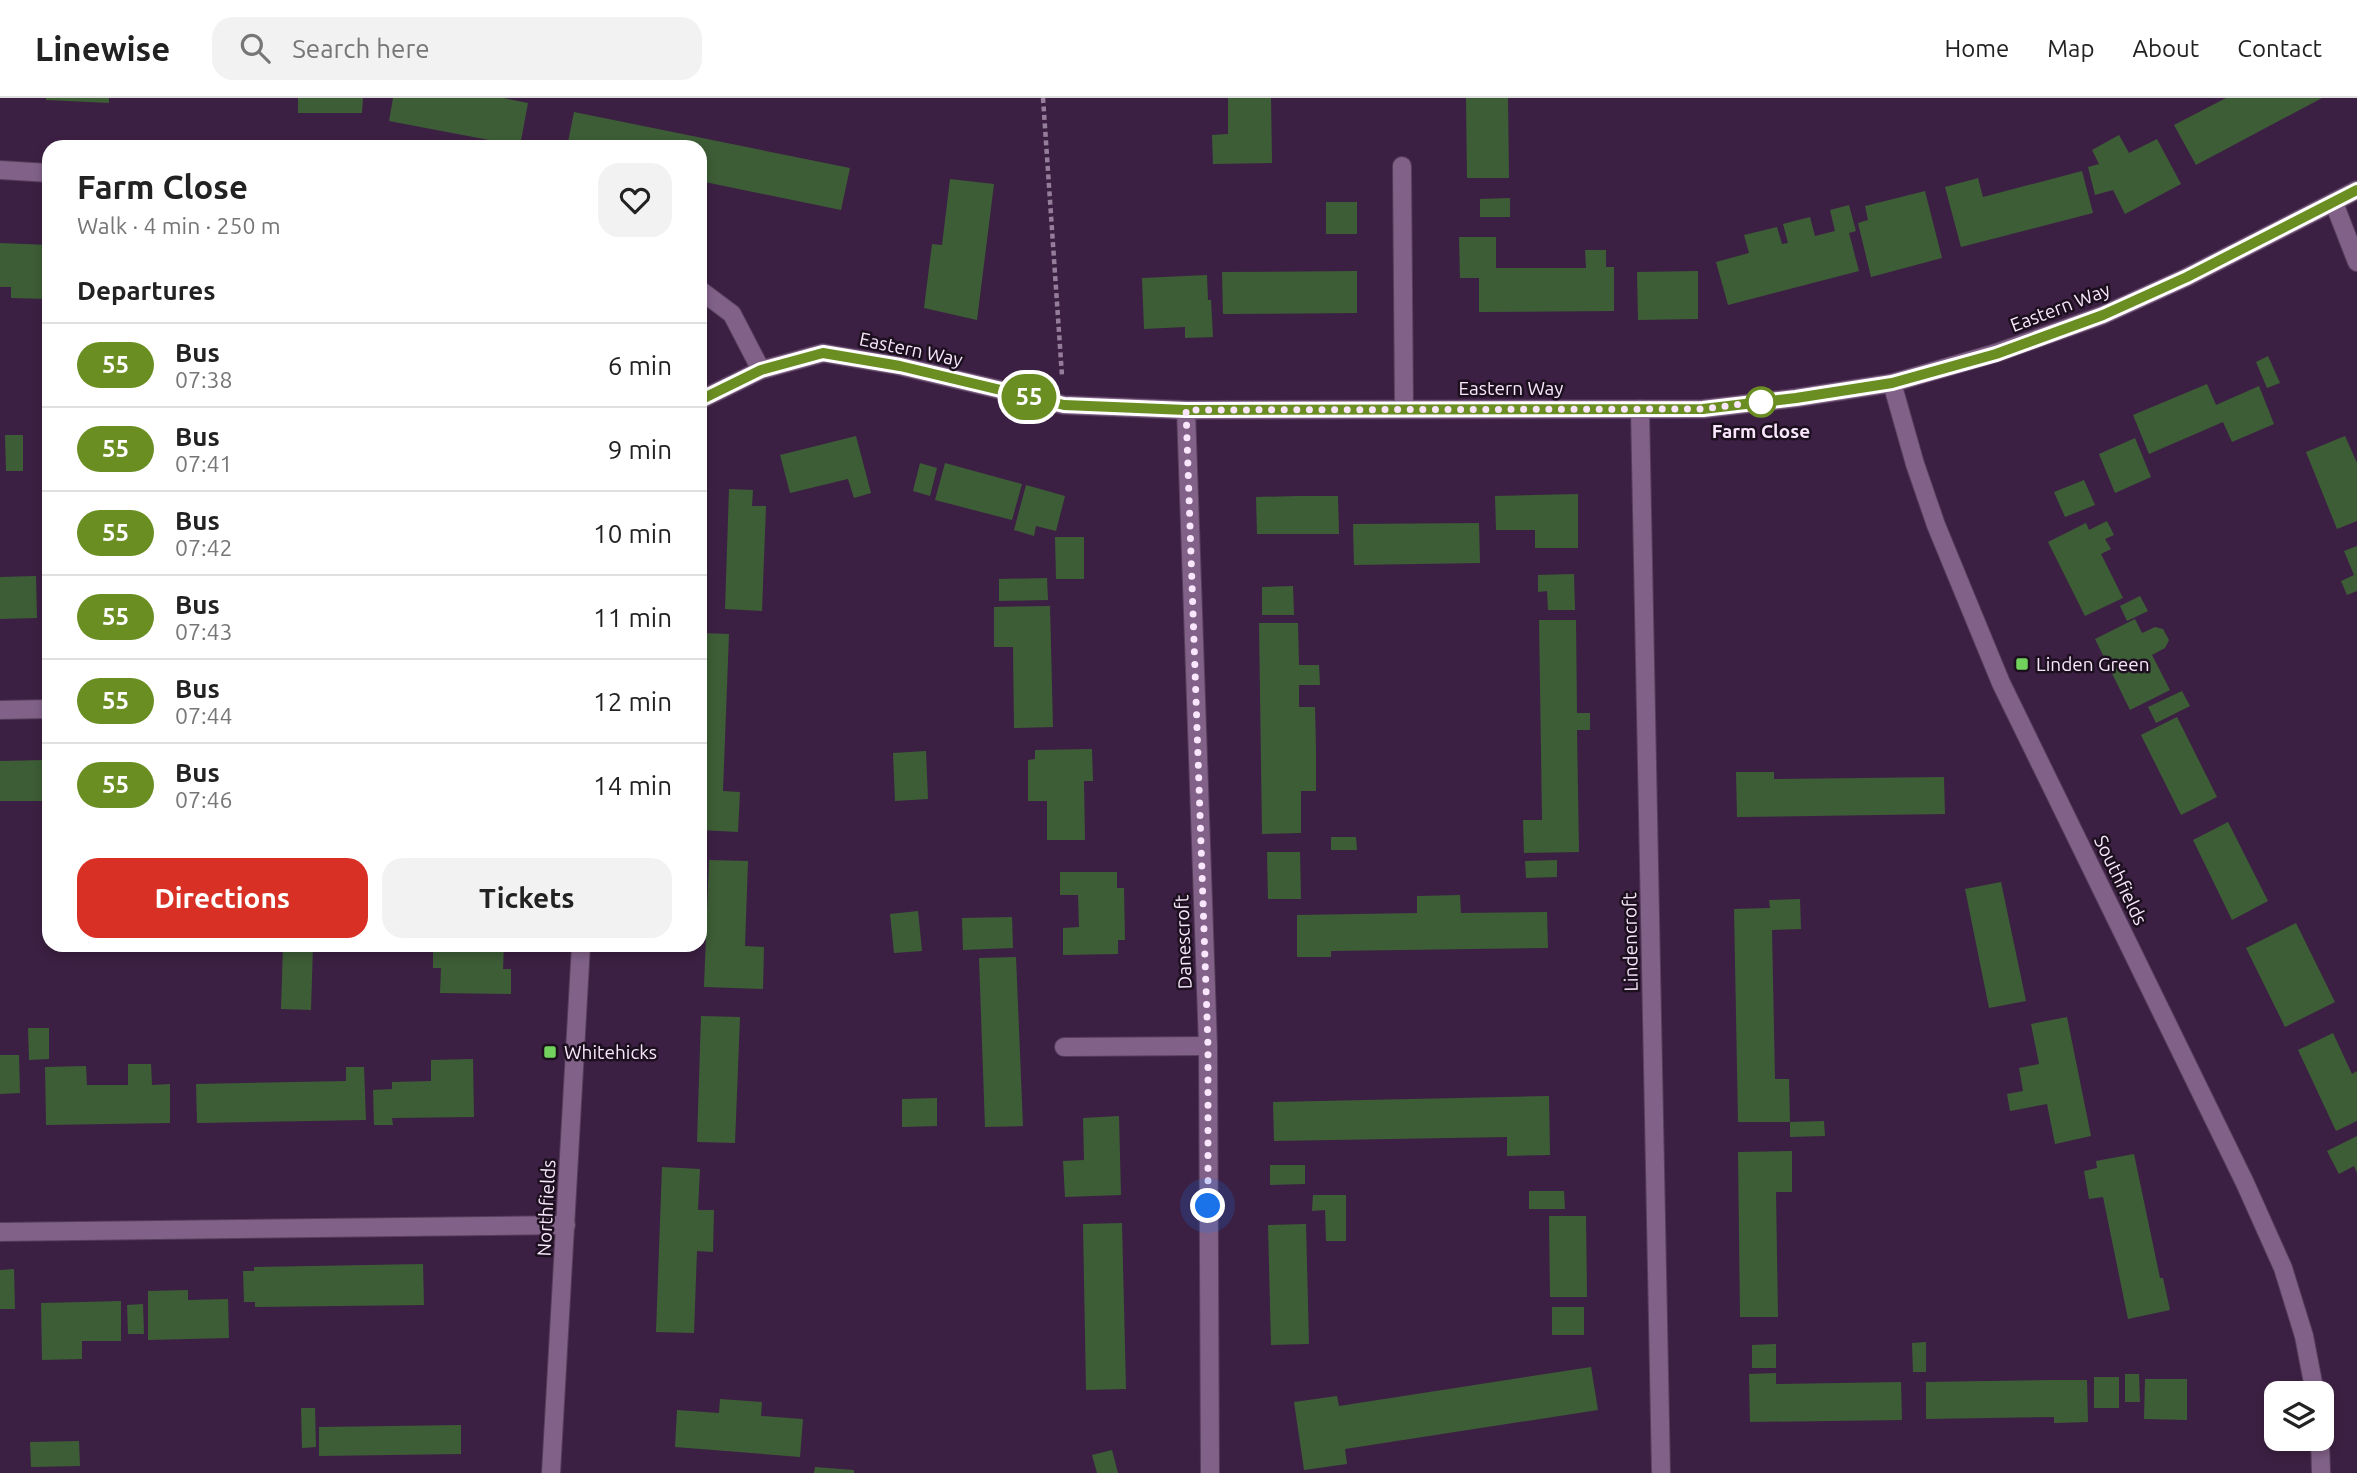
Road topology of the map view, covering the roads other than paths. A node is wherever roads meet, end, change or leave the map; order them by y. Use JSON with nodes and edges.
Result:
{"nodes":[{"id":1,"x":1402,"y":166,"type":"dead end"},
{"id":2,"x":0,"y":170,"type":"edge"},
{"id":3,"x":42,"y":173,"type":"edge"},
{"id":4,"x":2357,"y":190,"type":"edge"},
{"id":5,"x":2334,"y":203,"type":"junction"},
{"id":6,"x":2357,"y":262,"type":"edge"},
{"id":7,"x":707,"y":295,"type":"edge"},
{"id":8,"x":761,"y":370,"type":"junction"},
{"id":9,"x":1892,"y":383,"type":"junction"},
{"id":10,"x":707,"y":397,"type":"edge"},
{"id":11,"x":1404,"y":409,"type":"junction"},
{"id":12,"x":1640,"y":409,"type":"junction"},
{"id":13,"x":1186,"y":410,"type":"junction"},
{"id":14,"x":42,"y":709,"type":"edge"},
{"id":15,"x":0,"y":710,"type":"edge"},
{"id":16,"x":580,"y":952,"type":"edge"},
{"id":17,"x":1208,"y":1046,"type":"junction"},
{"id":18,"x":1064,"y":1047,"type":"dead end"},
{"id":19,"x":566,"y":1225,"type":"junction"},
{"id":20,"x":0,"y":1232,"type":"edge"},
{"id":21,"x":2313,"y":1381,"type":"edge"},
{"id":22,"x":2320,"y":1451,"type":"edge"},
{"id":23,"x":551,"y":1473,"type":"edge"},
{"id":24,"x":1210,"y":1473,"type":"edge"},
{"id":25,"x":1661,"y":1473,"type":"edge"},
{"id":26,"x":2321,"y":1473,"type":"edge"}],
"edges":[{"from":1,"to":11,"type":"street"},
{"from":2,"to":3,"type":"street"},
{"from":4,"to":5,"type":"street","name":"Eastern Way"},
{"from":5,"to":6,"type":"street"},
{"from":5,"to":9,"type":"street","name":"Eastern Way"},
{"from":7,"to":8,"type":"street"},
{"from":8,"to":10,"type":"street"},
{"from":8,"to":13,"type":"street","name":"Eastern Way"},
{"from":9,"to":12,"type":"street","name":"Eastern Way"},
{"from":9,"to":21,"type":"street","name":"Southfields"},
{"from":11,"to":12,"type":"street","name":"Eastern Way"},
{"from":11,"to":13,"type":"street","name":"Eastern Way"},
{"from":12,"to":25,"type":"street","name":"Lindencroft"},
{"from":13,"to":17,"type":"street","name":"Danescroft"},
{"from":14,"to":15,"type":"street"},
{"from":16,"to":19,"type":"street","name":"Northfields"},
{"from":17,"to":18,"type":"street"},
{"from":17,"to":24,"type":"street","name":"Danescroft"},
{"from":19,"to":20,"type":"street"},
{"from":19,"to":23,"type":"street","name":"Northfields"},
{"from":22,"to":26,"type":"street"}]}
